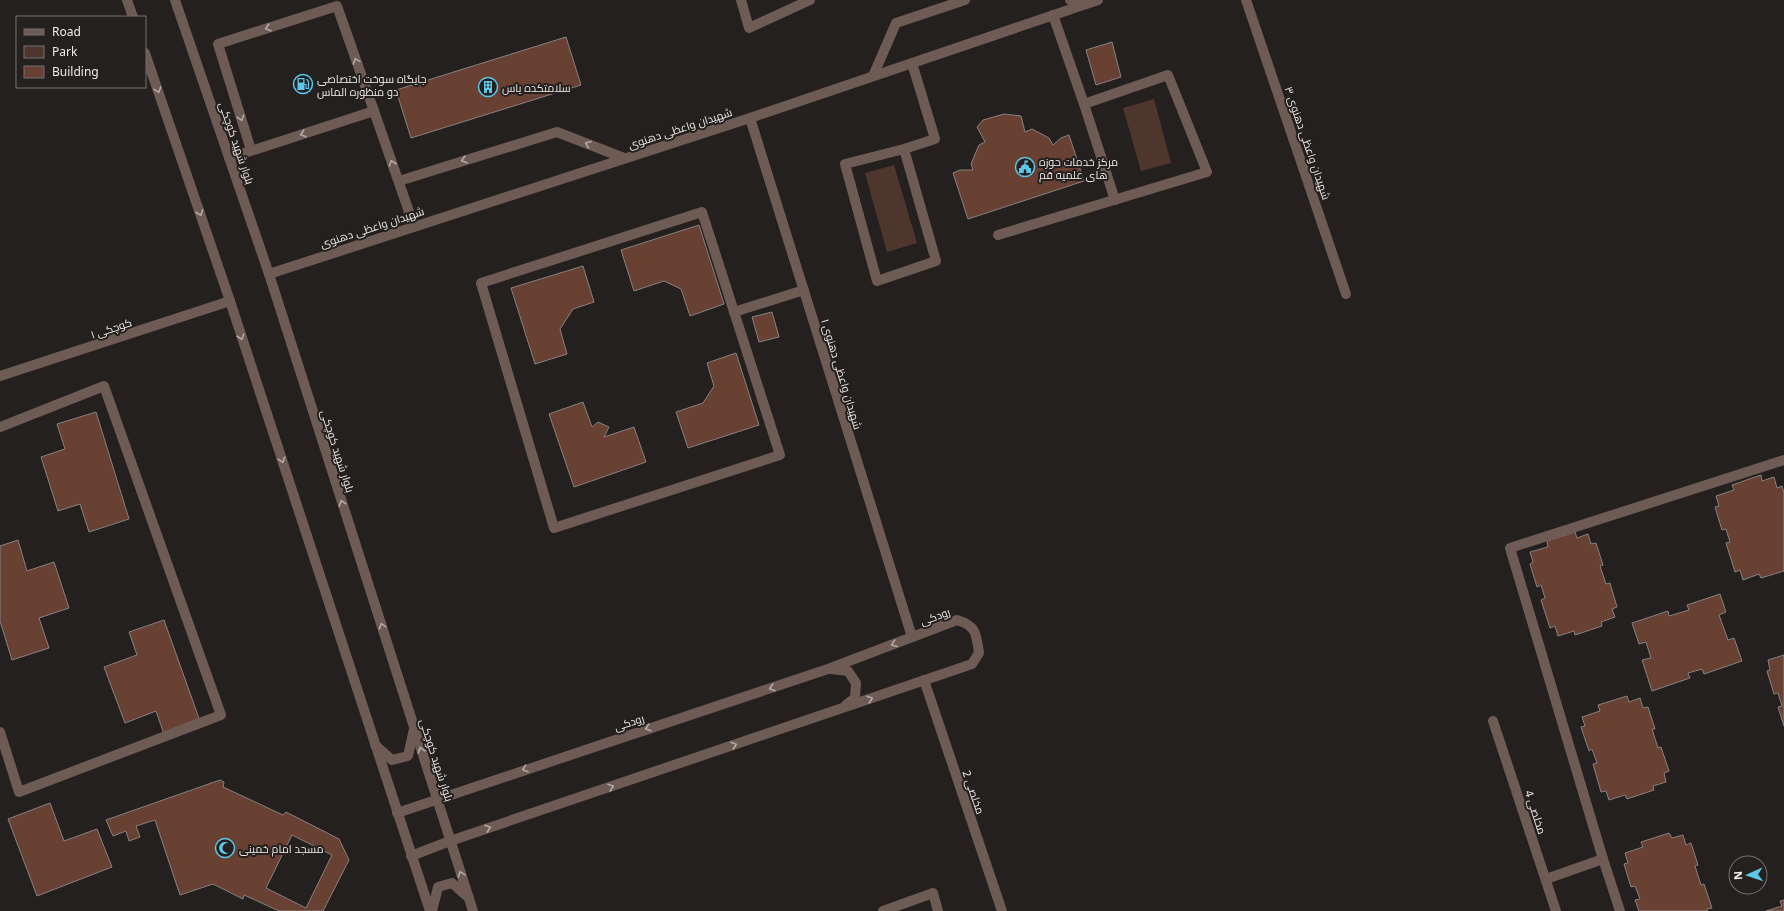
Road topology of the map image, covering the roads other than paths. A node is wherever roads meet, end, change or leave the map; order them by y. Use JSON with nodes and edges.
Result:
{"nodes":[{"id":1,"x":127,"y":0,"type":"edge"},
{"id":2,"x":175,"y":0,"type":"edge"},
{"id":3,"x":741,"y":0,"type":"edge"},
{"id":4,"x":810,"y":0,"type":"edge"},
{"id":5,"x":965,"y":0,"type":"edge"},
{"id":6,"x":1070,"y":0,"type":"edge"},
{"id":7,"x":1098,"y":0,"type":"edge"},
{"id":8,"x":1246,"y":0,"type":"edge"},
{"id":9,"x":941,"y":4,"type":"edge"},
{"id":10,"x":1086,"y":4,"type":"junction"},
{"id":11,"x":1053,"y":15,"type":"junction"},
{"id":12,"x":133,"y":16,"type":"edge"},
{"id":13,"x":146,"y":56,"type":"edge"},
{"id":14,"x":912,"y":63,"type":"junction"},
{"id":15,"x":872,"y":76,"type":"junction"},
{"id":16,"x":1084,"y":104,"type":"junction"},
{"id":17,"x":374,"y":111,"type":"junction"},
{"id":18,"x":750,"y":118,"type":"junction"},
{"id":19,"x":904,"y":149,"type":"junction"},
{"id":20,"x":251,"y":150,"type":"junction"},
{"id":21,"x":229,"y":158,"type":"junction"},
{"id":22,"x":624,"y":158,"type":"junction"},
{"id":23,"x":399,"y":181,"type":"junction"},
{"id":24,"x":1115,"y":200,"type":"junction"},
{"id":25,"x":414,"y":226,"type":"junction"},
{"id":26,"x":998,"y":235,"type":"dead end"},
{"id":27,"x":268,"y":274,"type":"junction"},
{"id":28,"x":804,"y":290,"type":"junction"},
{"id":29,"x":1346,"y":294,"type":"dead end"},
{"id":30,"x":230,"y":302,"type":"junction"},
{"id":31,"x":734,"y":312,"type":"junction"},
{"id":32,"x":0,"y":376,"type":"edge"},
{"id":33,"x":0,"y":427,"type":"edge"},
{"id":34,"x":1784,"y":460,"type":"edge"},
{"id":35,"x":912,"y":637,"type":"junction"},
{"id":36,"x":828,"y":669,"type":"junction"},
{"id":37,"x":924,"y":680,"type":"junction"},
{"id":38,"x":839,"y":710,"type":"junction"},
{"id":39,"x":1493,"y":721,"type":"dead end"},
{"id":40,"x":414,"y":728,"type":"junction"},
{"id":41,"x":0,"y":732,"type":"edge"},
{"id":42,"x":375,"y":745,"type":"junction"},
{"id":43,"x":437,"y":798,"type":"junction"},
{"id":44,"x":397,"y":812,"type":"junction"},
{"id":45,"x":450,"y":841,"type":"junction"},
{"id":46,"x":411,"y":856,"type":"junction"},
{"id":47,"x":1603,"y":859,"type":"junction"},
{"id":48,"x":1546,"y":879,"type":"junction"},
{"id":49,"x":469,"y":898,"type":"junction"},
{"id":50,"x":431,"y":911,"type":"edge"},
{"id":51,"x":473,"y":911,"type":"edge"},
{"id":52,"x":883,"y":911,"type":"edge"},
{"id":53,"x":938,"y":911,"type":"edge"},
{"id":54,"x":1002,"y":911,"type":"edge"},
{"id":55,"x":1556,"y":911,"type":"edge"},
{"id":56,"x":1620,"y":911,"type":"edge"}],
"edges":[{"from":1,"to":12,"type":"street"},
{"from":2,"to":21,"type":"street","name":"بلوار شهید کوچکی"},
{"from":3,"to":4,"type":"street"},
{"from":5,"to":9,"type":"street"},
{"from":6,"to":10,"type":"street"},
{"from":7,"to":10,"type":"street","name":"شهیدان واعظی دهنوی"},
{"from":8,"to":29,"type":"street","name":"شهیدان واعظی دهنوی ۳"},
{"from":9,"to":15,"type":"street"},
{"from":10,"to":11,"type":"street","name":"شهیدان واعظی دهنوی"},
{"from":11,"to":14,"type":"street","name":"شهیدان واعظی دهنوی"},
{"from":11,"to":16,"type":"street"},
{"from":13,"to":30,"type":"street","one_way":true},
{"from":14,"to":15,"type":"street","name":"شهیدان واعظی دهنوی"},
{"from":14,"to":19,"type":"street"},
{"from":15,"to":18,"type":"street","name":"شهیدان واعظی دهنوی"},
{"from":16,"to":24,"type":"street"},
{"from":16,"to":24,"type":"street"},
{"from":17,"to":20,"type":"street","one_way":true},
{"from":17,"to":20,"type":"street","one_way":true},
{"from":23,"to":17,"type":"street","one_way":true},
{"from":18,"to":22,"type":"street","name":"شهیدان واعظی دهنوی"},
{"from":18,"to":28,"type":"street","name":"شهیدان واعظی دهنوی ۱"},
{"from":19,"to":19,"type":"street"},
{"from":20,"to":21,"type":"street"},
{"from":21,"to":27,"type":"street","name":"بلوار شهید کوچکی"},
{"from":22,"to":23,"type":"street","one_way":true},
{"from":22,"to":25,"type":"street","name":"شهیدان واعظی دهنوی"},
{"from":23,"to":25,"type":"street"},
{"from":24,"to":26,"type":"street"},
{"from":25,"to":27,"type":"street","name":"شهیدان واعظی دهنوی"},
{"from":40,"to":27,"type":"street","name":"بلوار شهید کوچکی","one_way":true},
{"from":28,"to":31,"type":"street"},
{"from":28,"to":35,"type":"street","name":"شهیدان واعظی دهنوی ۱"},
{"from":30,"to":32,"type":"street","name":"کوچکی ۱"},
{"from":30,"to":42,"type":"street","one_way":true},
{"from":31,"to":31,"type":"street"},
{"from":33,"to":41,"type":"street"},
{"from":34,"to":47,"type":"street"},
{"from":35,"to":36,"type":"street","name":"رودکی","one_way":true},
{"from":35,"to":37,"type":"street","name":"رودکی"},
{"from":36,"to":38,"type":"street"},
{"from":36,"to":43,"type":"street","name":"رودکی","one_way":true},
{"from":38,"to":37,"type":"street","name":"رودکی","one_way":true},
{"from":37,"to":54,"type":"street","name":"مخلصی 2"},
{"from":45,"to":38,"type":"street","name":"رودکی","one_way":true},
{"from":39,"to":48,"type":"street","name":"مخلصی 4"},
{"from":40,"to":42,"type":"street"},
{"from":43,"to":40,"type":"street","name":"بلوار شهید کوچکی","one_way":true},
{"from":42,"to":44,"type":"street"},
{"from":43,"to":44,"type":"street","name":"رودکی"},
{"from":43,"to":45,"type":"street","name":"بلوار شهید کوچکی"},
{"from":44,"to":46,"type":"street"},
{"from":45,"to":46,"type":"street","name":"رودکی"},
{"from":49,"to":45,"type":"street","name":"بلوار شهید کوچکی","one_way":true},
{"from":46,"to":50,"type":"street"},
{"from":47,"to":48,"type":"street"},
{"from":47,"to":56,"type":"street"},
{"from":48,"to":55,"type":"street","name":"مخلصی 4"},
{"from":49,"to":50,"type":"street"},
{"from":49,"to":51,"type":"street","name":"بلوار شهید کوچکی"},
{"from":52,"to":53,"type":"street"}]}
